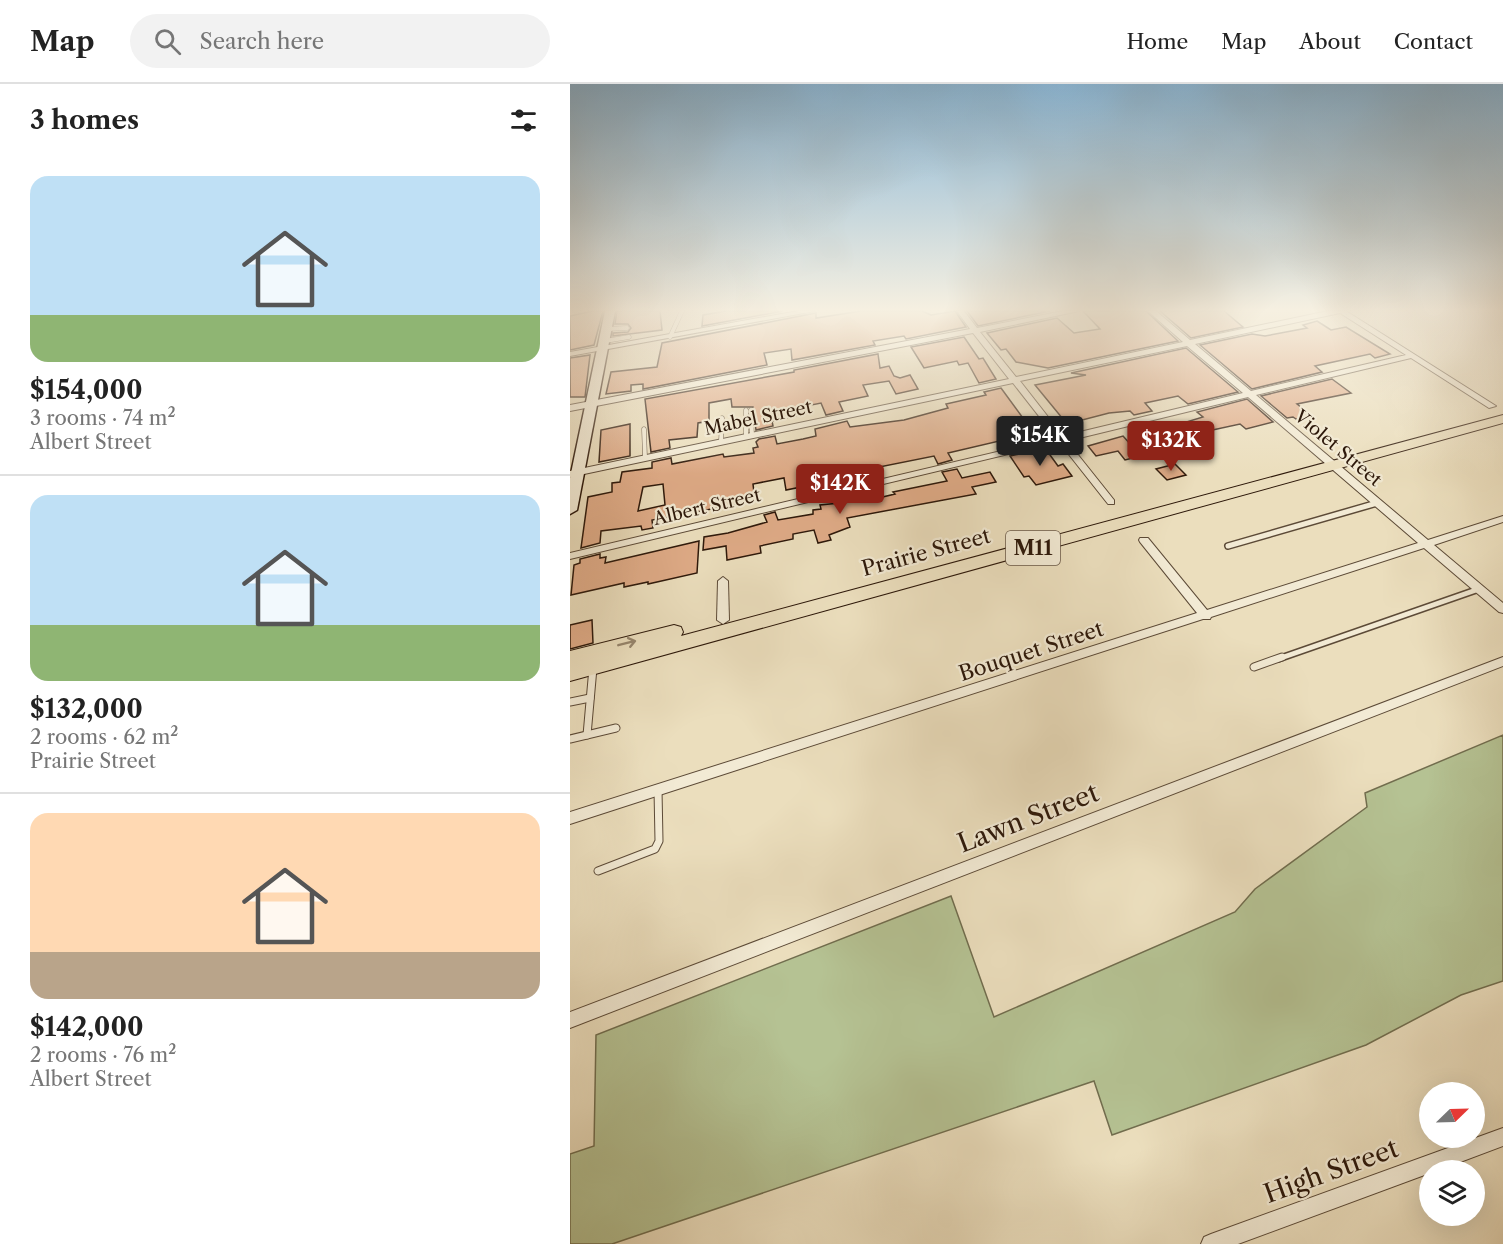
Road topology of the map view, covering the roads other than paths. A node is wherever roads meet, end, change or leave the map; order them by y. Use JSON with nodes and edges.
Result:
{"nodes":[{"id":1,"x":600,"y":365,"type":"edge"},
{"id":2,"x":796,"y":365,"type":"edge"},
{"id":3,"x":1003,"y":365,"type":"edge"},
{"id":4,"x":1085,"y":365,"type":"edge"},
{"id":5,"x":1214,"y":365,"type":"edge"},
{"id":6,"x":1373,"y":365,"type":"edge"},
{"id":7,"x":1426,"y":365,"type":"edge"},
{"id":8,"x":1015,"y":380,"type":"junction"},
{"id":9,"x":1250,"y":395,"type":"junction"},
{"id":10,"x":592,"y":404,"type":"junction"},
{"id":11,"x":570,"y":408,"type":"edge"},
{"id":12,"x":1497,"y":409,"type":"edge"},
{"id":13,"x":748,"y":410,"type":"dead end"},
{"id":14,"x":722,"y":418,"type":"dead end"},
{"id":15,"x":1503,"y":419,"type":"edge"},
{"id":16,"x":644,"y":429,"type":"dead end"},
{"id":17,"x":749,"y":436,"type":"junction"},
{"id":18,"x":1062,"y":440,"type":"junction"},
{"id":19,"x":721,"y":442,"type":"junction"},
{"id":20,"x":645,"y":458,"type":"junction"},
{"id":21,"x":1328,"y":461,"type":"junction"},
{"id":22,"x":574,"y":474,"type":"edge"},
{"id":23,"x":1111,"y":502,"type":"dead end"},
{"id":24,"x":1377,"y":503,"type":"junction"},
{"id":25,"x":570,"y":510,"type":"edge"},
{"id":26,"x":1503,"y":519,"type":"edge"},
{"id":27,"x":1144,"y":540,"type":"dead end"},
{"id":28,"x":1426,"y":544,"type":"junction"},
{"id":29,"x":1227,"y":546,"type":"dead end"},
{"id":30,"x":570,"y":556,"type":"edge"},
{"id":31,"x":723,"y":581,"type":"dead end"},
{"id":32,"x":1479,"y":589,"type":"junction"},
{"id":33,"x":1503,"y":609,"type":"edge"},
{"id":34,"x":1206,"y":616,"type":"junction"},
{"id":35,"x":723,"y":620,"type":"junction"},
{"id":36,"x":570,"y":658,"type":"edge"},
{"id":37,"x":1503,"y":660,"type":"edge"},
{"id":38,"x":593,"y":667,"type":"junction"},
{"id":39,"x":1254,"y":667,"type":"dead end"},
{"id":40,"x":570,"y":673,"type":"edge"},
{"id":41,"x":591,"y":698,"type":"junction"},
{"id":42,"x":570,"y":702,"type":"edge"},
{"id":43,"x":616,"y":728,"type":"dead end"},
{"id":44,"x":587,"y":735,"type":"junction"},
{"id":45,"x":570,"y":740,"type":"edge"},
{"id":46,"x":658,"y":790,"type":"junction"},
{"id":47,"x":570,"y":818,"type":"edge"},
{"id":48,"x":598,"y":871,"type":"dead end"},
{"id":49,"x":570,"y":1020,"type":"edge"},
{"id":50,"x":1503,"y":1137,"type":"edge"},
{"id":51,"x":1223,"y":1242,"type":"edge"}],
"edges":[{"from":1,"to":10,"type":"main road"},
{"from":2,"to":10,"type":"street"},
{"from":3,"to":8,"type":"street"},
{"from":4,"to":8,"type":"street","name":"Mabel Street"},
{"from":5,"to":9,"type":"street","name":"Violet Street"},
{"from":6,"to":9,"type":"street","name":"Albert Street"},
{"from":7,"to":12,"type":"street"},
{"from":8,"to":17,"type":"street","name":"Mabel Street"},
{"from":8,"to":18,"type":"street"},
{"from":9,"to":18,"type":"street","name":"Albert Street"},
{"from":9,"to":21,"type":"street","name":"Violet Street"},
{"from":10,"to":11,"type":"street"},
{"from":10,"to":22,"type":"main road"},
{"from":12,"to":21,"type":"main road","name":"Prairie Street","number":"M11"},
{"from":13,"to":17,"type":"lane"},
{"from":14,"to":19,"type":"lane"},
{"from":15,"to":21,"type":"main road","name":"Prairie Street","number":"M11"},
{"from":16,"to":20,"type":"lane"},
{"from":17,"to":19,"type":"street","name":"Mabel Street"},
{"from":18,"to":23,"type":"street"},
{"from":18,"to":30,"type":"street","name":"Albert Street"},
{"from":19,"to":20,"type":"street","name":"Mabel Street"},
{"from":20,"to":22,"type":"street","name":"Mabel Street"},
{"from":21,"to":24,"type":"street","name":"Violet Street"},
{"from":21,"to":35,"type":"main road","name":"Prairie Street","number":"M11"},
{"from":21,"to":38,"type":"main road","name":"Prairie Street","number":"M11"},
{"from":22,"to":25,"type":"main road"},
{"from":24,"to":28,"type":"street","name":"Violet Street"},
{"from":24,"to":29,"type":"lane"},
{"from":26,"to":28,"type":"street","name":"Bouquet Street"},
{"from":27,"to":34,"type":"street"},
{"from":28,"to":32,"type":"street","name":"Violet Street"},
{"from":28,"to":34,"type":"street","name":"Bouquet Street"},
{"from":31,"to":35,"type":"street"},
{"from":32,"to":33,"type":"street","name":"Violet Street"},
{"from":32,"to":39,"type":"lane"},
{"from":34,"to":46,"type":"street","name":"Bouquet Street"},
{"from":36,"to":35,"type":"main road","name":"Prairie Street","number":"M11","one_way":true},
{"from":37,"to":49,"type":"street","name":"Lawn Street"},
{"from":38,"to":40,"type":"main road","name":"Prairie Street","number":"M11"},
{"from":38,"to":41,"type":"lane"},
{"from":41,"to":42,"type":"lane"},
{"from":41,"to":44,"type":"lane"},
{"from":43,"to":44,"type":"lane"},
{"from":44,"to":45,"type":"lane"},
{"from":46,"to":47,"type":"street","name":"Bouquet Street"},
{"from":46,"to":48,"type":"lane"},
{"from":50,"to":51,"type":"street","name":"High Street"}]}
